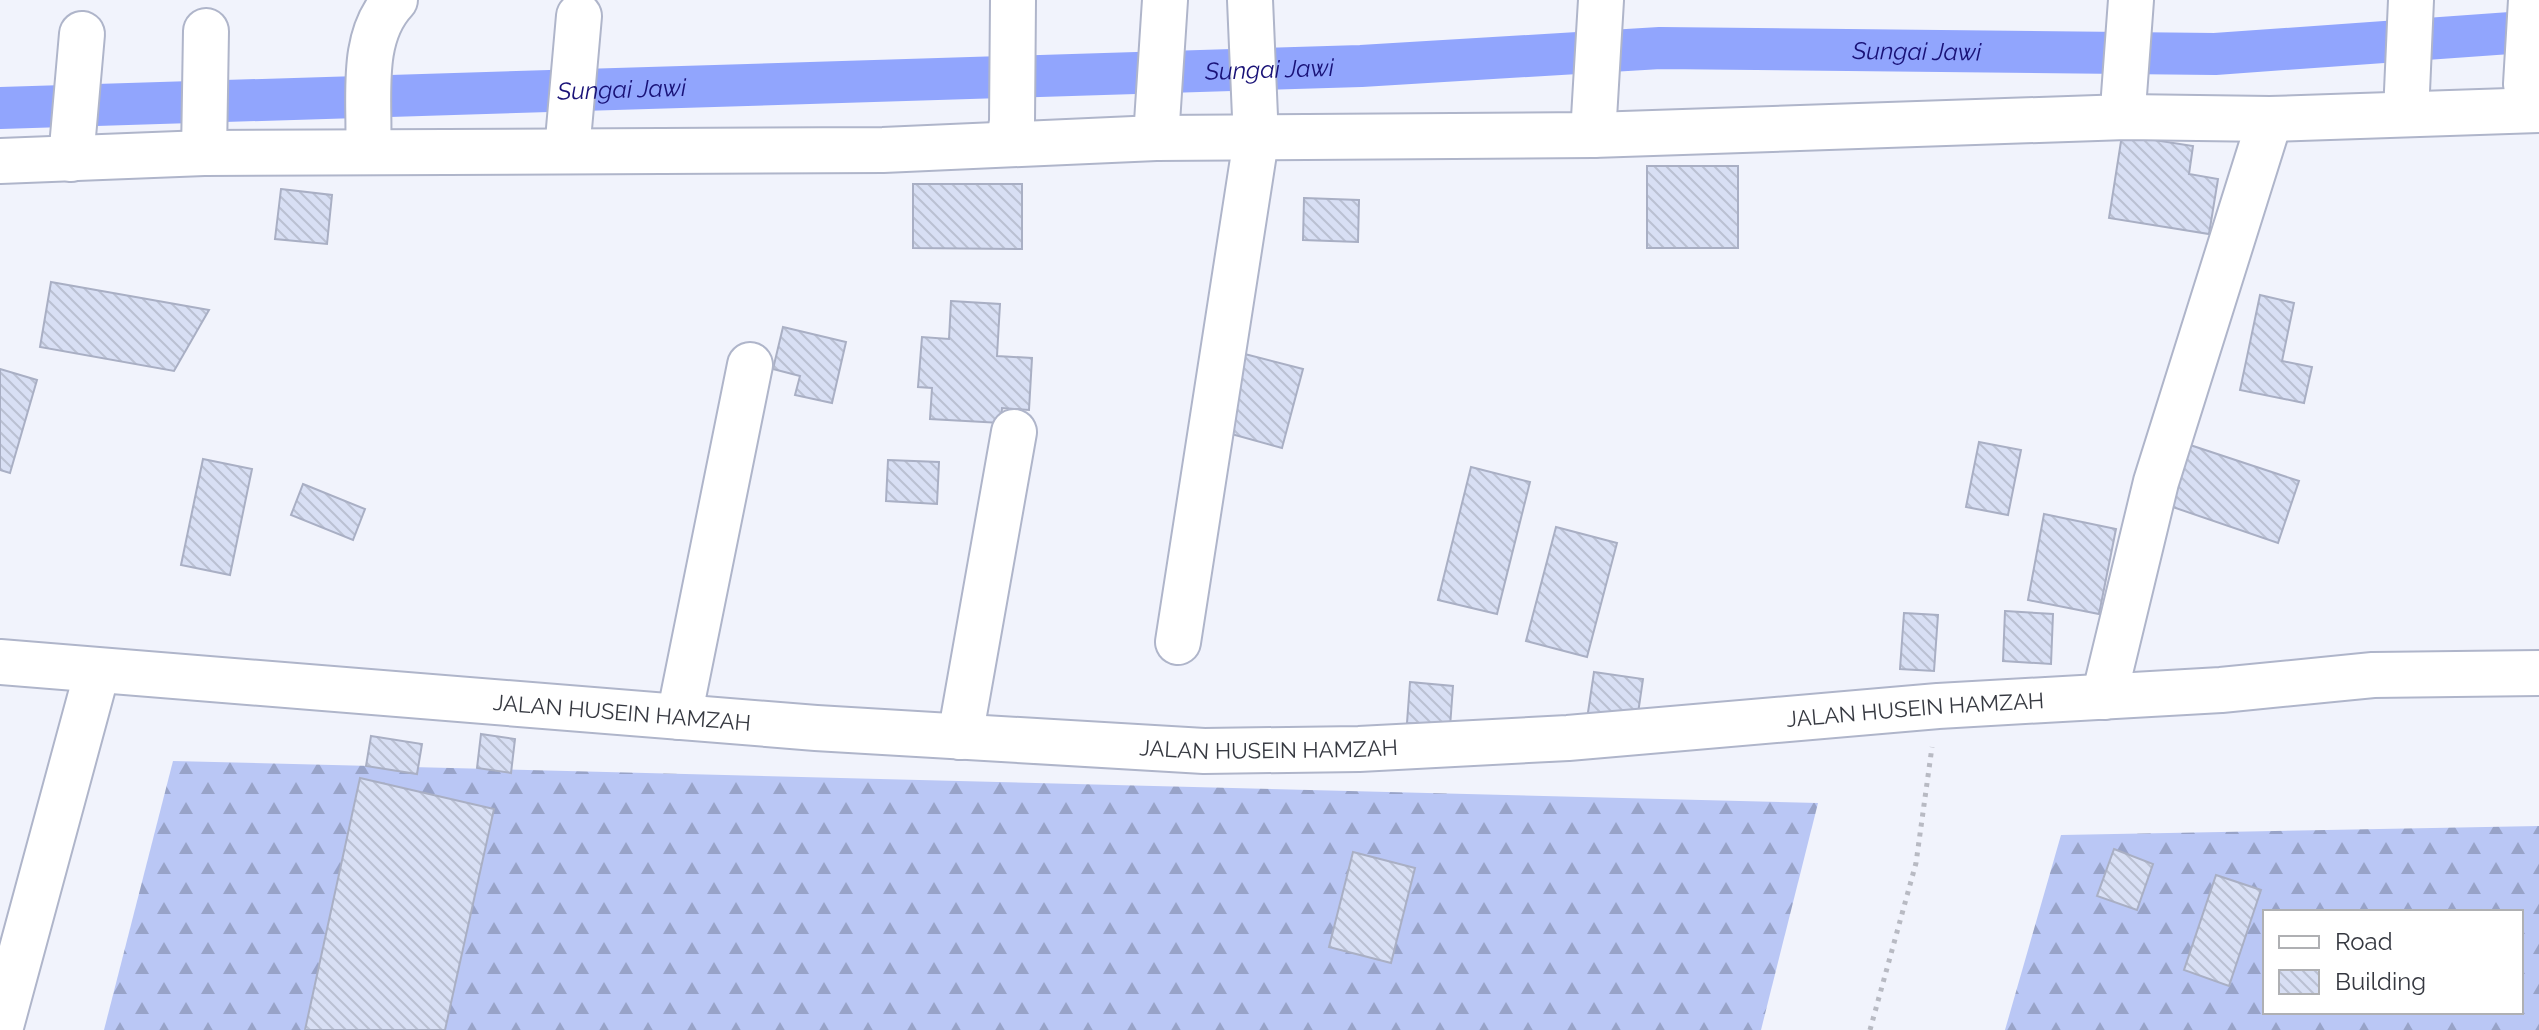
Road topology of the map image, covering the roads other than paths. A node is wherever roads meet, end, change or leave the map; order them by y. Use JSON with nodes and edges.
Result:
{"nodes":[{"id":1,"x":395,"y":0,"type":"edge"},
{"id":2,"x":2411,"y":0,"type":"edge"},
{"id":3,"x":2531,"y":0,"type":"edge"},
{"id":4,"x":2130,"y":6,"type":"edge"},
{"id":5,"x":1165,"y":9,"type":"edge"},
{"id":6,"x":1600,"y":11,"type":"edge"},
{"id":7,"x":1013,"y":16,"type":"edge"},
{"id":8,"x":1251,"y":18,"type":"edge"},
{"id":9,"x":577,"y":36,"type":"dead end"},
{"id":10,"x":205,"y":42,"type":"dead end"},
{"id":11,"x":81,"y":46,"type":"dead end"},
{"id":12,"x":2405,"y":96,"type":"junction"},
{"id":13,"x":2532,"y":101,"type":"edge"},
{"id":14,"x":2125,"y":106,"type":"junction"},
{"id":15,"x":2270,"y":119,"type":"junction"},
{"id":16,"x":1593,"y":120,"type":"junction"},
{"id":17,"x":1158,"y":124,"type":"junction"},
{"id":18,"x":1256,"y":124,"type":"junction"},
{"id":19,"x":1010,"y":133,"type":"junction"},
{"id":20,"x":369,"y":139,"type":"junction"},
{"id":21,"x":568,"y":141,"type":"junction"},
{"id":22,"x":204,"y":144,"type":"junction"},
{"id":23,"x":72,"y":149,"type":"junction"},
{"id":24,"x":0,"y":161,"type":"edge"},
{"id":25,"x":750,"y":365,"type":"dead end"},
{"id":26,"x":1014,"y":432,"type":"dead end"},
{"id":27,"x":1178,"y":642,"type":"dead end"},
{"id":28,"x":0,"y":662,"type":"edge"},
{"id":29,"x":97,"y":672,"type":"junction"},
{"id":30,"x":2539,"y":673,"type":"edge"},
{"id":31,"x":2104,"y":697,"type":"junction"},
{"id":32,"x":679,"y":717,"type":"junction"},
{"id":33,"x":960,"y":737,"type":"junction"},
{"id":34,"x":0,"y":1030,"type":"edge"}],
"edges":[{"from":1,"to":20,"type":"street"},
{"from":2,"to":12,"type":"street"},
{"from":3,"to":13,"type":"street"},
{"from":4,"to":14,"type":"street"},
{"from":5,"to":17,"type":"street"},
{"from":6,"to":16,"type":"street"},
{"from":7,"to":19,"type":"street"},
{"from":8,"to":18,"type":"street"},
{"from":9,"to":21,"type":"street"},
{"from":10,"to":22,"type":"street"},
{"from":11,"to":23,"type":"street"},
{"from":12,"to":13,"type":"street"},
{"from":12,"to":15,"type":"street"},
{"from":14,"to":15,"type":"street"},
{"from":14,"to":16,"type":"street"},
{"from":15,"to":31,"type":"street"},
{"from":16,"to":18,"type":"street"},
{"from":17,"to":18,"type":"street"},
{"from":17,"to":19,"type":"street"},
{"from":18,"to":27,"type":"street"},
{"from":19,"to":21,"type":"street"},
{"from":20,"to":21,"type":"street"},
{"from":20,"to":22,"type":"street"},
{"from":22,"to":23,"type":"street"},
{"from":23,"to":24,"type":"street"},
{"from":25,"to":32,"type":"street"},
{"from":26,"to":33,"type":"street"},
{"from":28,"to":29,"type":"street","name":"JALAN HUSEIN HAMZAH"},
{"from":29,"to":32,"type":"street","name":"JALAN HUSEIN HAMZAH"},
{"from":29,"to":34,"type":"street"},
{"from":30,"to":31,"type":"street","name":"JALAN HUSEIN HAMZAH"},
{"from":31,"to":33,"type":"street","name":"JALAN HUSEIN HAMZAH"},
{"from":32,"to":33,"type":"street","name":"JALAN HUSEIN HAMZAH"}]}
